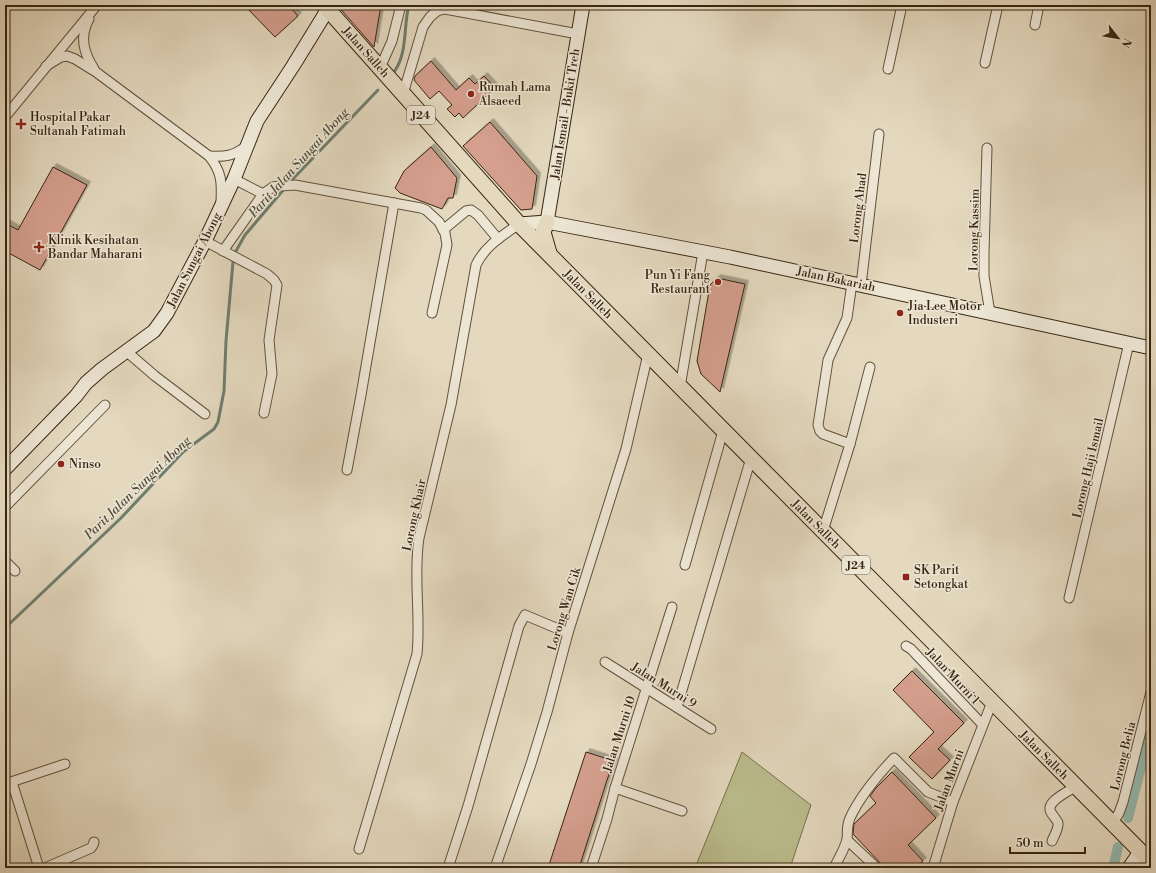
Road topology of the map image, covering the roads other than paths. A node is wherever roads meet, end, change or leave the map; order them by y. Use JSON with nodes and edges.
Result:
{"nodes":[{"id":1,"x":401,"y":5,"type":"edge"},
{"id":2,"x":583,"y":5,"type":"edge"},
{"id":3,"x":902,"y":5,"type":"edge"},
{"id":4,"x":998,"y":5,"type":"edge"},
{"id":5,"x":1038,"y":5,"type":"edge"},
{"id":6,"x":96,"y":7,"type":"edge"},
{"id":7,"x":326,"y":7,"type":"edge"},
{"id":8,"x":1035,"y":25,"type":"dead end"},
{"id":9,"x":578,"y":34,"type":"junction"},
{"id":10,"x":986,"y":63,"type":"dead end"},
{"id":11,"x":46,"y":66,"type":"junction"},
{"id":12,"x":380,"y":68,"type":"junction"},
{"id":13,"x":888,"y":69,"type":"dead end"},
{"id":14,"x":96,"y":72,"type":"junction"},
{"id":15,"x":403,"y":94,"type":"junction"},
{"id":16,"x":5,"y":117,"type":"edge"},
{"id":17,"x":879,"y":134,"type":"dead end"},
{"id":18,"x":247,"y":146,"type":"junction"},
{"id":19,"x":987,"y":148,"type":"dead end"},
{"id":20,"x":209,"y":156,"type":"junction"},
{"id":21,"x":234,"y":179,"type":"junction"},
{"id":22,"x":263,"y":194,"type":"junction"},
{"id":23,"x":394,"y":203,"type":"junction"},
{"id":24,"x":221,"y":208,"type":"junction"},
{"id":25,"x":547,"y":222,"type":"junction"},
{"id":26,"x":519,"y":224,"type":"junction"},
{"id":27,"x":443,"y":230,"type":"junction"},
{"id":28,"x":498,"y":239,"type":"junction"},
{"id":29,"x":205,"y":241,"type":"junction"},
{"id":30,"x":223,"y":251,"type":"junction"},
{"id":31,"x":703,"y":252,"type":"junction"},
{"id":32,"x":549,"y":255,"type":"junction"},
{"id":33,"x":856,"y":284,"type":"junction"},
{"id":34,"x":990,"y":312,"type":"junction"},
{"id":35,"x":432,"y":313,"type":"dead end"},
{"id":36,"x":1129,"y":343,"type":"junction"},
{"id":37,"x":1151,"y":348,"type":"edge"},
{"id":38,"x":126,"y":351,"type":"junction"},
{"id":39,"x":648,"y":354,"type":"junction"},
{"id":40,"x":870,"y":367,"type":"dead end"},
{"id":41,"x":680,"y":387,"type":"junction"},
{"id":42,"x":105,"y":405,"type":"dead end"},
{"id":43,"x":264,"y":413,"type":"dead end"},
{"id":44,"x":205,"y":414,"type":"dead end"},
{"id":45,"x":723,"y":431,"type":"junction"},
{"id":46,"x":850,"y":444,"type":"junction"},
{"id":47,"x":751,"y":458,"type":"junction"},
{"id":48,"x":5,"y":469,"type":"edge"},
{"id":49,"x":347,"y":470,"type":"dead end"},
{"id":50,"x":5,"y":507,"type":"edge"},
{"id":51,"x":823,"y":531,"type":"junction"},
{"id":52,"x":5,"y":561,"type":"edge"},
{"id":53,"x":685,"y":565,"type":"dead end"},
{"id":54,"x":15,"y":571,"type":"dead end"},
{"id":55,"x":1069,"y":598,"type":"dead end"},
{"id":56,"x":672,"y":608,"type":"dead end"},
{"id":57,"x":568,"y":633,"type":"junction"},
{"id":58,"x":906,"y":646,"type":"dead end"},
{"id":59,"x":605,"y":662,"type":"dead end"},
{"id":60,"x":646,"y":688,"type":"junction"},
{"id":61,"x":1151,"y":692,"type":"edge"},
{"id":62,"x":992,"y":702,"type":"junction"},
{"id":63,"x":677,"y":707,"type":"junction"},
{"id":64,"x":982,"y":724,"type":"junction"},
{"id":65,"x":711,"y":729,"type":"dead end"},
{"id":66,"x":65,"y":764,"type":"dead end"},
{"id":67,"x":9,"y":783,"type":"edge"},
{"id":68,"x":1076,"y":786,"type":"junction"},
{"id":69,"x":614,"y":788,"type":"junction"},
{"id":70,"x":953,"y":802,"type":"junction"},
{"id":71,"x":682,"y":810,"type":"dead end"},
{"id":72,"x":1112,"y":824,"type":"junction"},
{"id":73,"x":846,"y":840,"type":"junction"},
{"id":74,"x":1052,"y":841,"type":"dead end"},
{"id":75,"x":94,"y":842,"type":"dead end"},
{"id":76,"x":359,"y":849,"type":"dead end"},
{"id":77,"x":1140,"y":852,"type":"junction"},
{"id":78,"x":1151,"y":862,"type":"edge"},
{"id":79,"x":39,"y":868,"type":"edge"},
{"id":80,"x":45,"y":868,"type":"edge"},
{"id":81,"x":448,"y":868,"type":"edge"},
{"id":82,"x":495,"y":868,"type":"edge"},
{"id":83,"x":591,"y":868,"type":"edge"},
{"id":84,"x":834,"y":868,"type":"edge"},
{"id":85,"x":877,"y":868,"type":"edge"},
{"id":86,"x":933,"y":868,"type":"edge"},
{"id":87,"x":1129,"y":868,"type":"edge"}],
"edges":[{"from":1,"to":12,"type":"street"},
{"from":2,"to":9,"type":"street","name":"Jalan Ismail - Bukit Treh"},
{"from":3,"to":13,"type":"street"},
{"from":4,"to":10,"type":"street"},
{"from":5,"to":8,"type":"street"},
{"from":6,"to":11,"type":"street"},
{"from":6,"to":14,"type":"street"},
{"from":7,"to":12,"type":"main road","name":"Jalan Salleh","number":"J24"},
{"from":7,"to":18,"type":"street","name":"Jalan Sungai Abong"},
{"from":9,"to":15,"type":"street"},
{"from":9,"to":25,"type":"street","name":"Jalan Ismail - Bukit Treh"},
{"from":11,"to":14,"type":"street"},
{"from":11,"to":16,"type":"street"},
{"from":12,"to":15,"type":"main road","name":"Jalan Salleh","number":"J24"},
{"from":14,"to":20,"type":"street"},
{"from":15,"to":26,"type":"main road","name":"Jalan Salleh","number":"J24"},
{"from":17,"to":33,"type":"street","name":"Lorong Ahad"},
{"from":18,"to":20,"type":"street"},
{"from":18,"to":21,"type":"street","name":"Jalan Sungai Abong"},
{"from":19,"to":34,"type":"street","name":"Lorong Kassim"},
{"from":20,"to":24,"type":"street"},
{"from":21,"to":22,"type":"street"},
{"from":21,"to":24,"type":"street","name":"Jalan Sungai Abong"},
{"from":22,"to":23,"type":"street"},
{"from":22,"to":30,"type":"street"},
{"from":23,"to":27,"type":"street"},
{"from":23,"to":49,"type":"street"},
{"from":24,"to":29,"type":"street","name":"Jalan Sungai Abong"},
{"from":25,"to":26,"type":"street","name":"Jalan Bakariah"},
{"from":25,"to":31,"type":"street","name":"Jalan Bakariah"},
{"from":25,"to":32,"type":"main road"},
{"from":26,"to":28,"type":"street","name":"Lorong Khair"},
{"from":26,"to":32,"type":"main road","number":"J24"},
{"from":27,"to":28,"type":"street"},
{"from":27,"to":35,"type":"street"},
{"from":28,"to":76,"type":"street","name":"Lorong Khair"},
{"from":29,"to":30,"type":"street"},
{"from":29,"to":38,"type":"street","name":"Jalan Sungai Abong"},
{"from":30,"to":43,"type":"street"},
{"from":31,"to":33,"type":"street","name":"Jalan Bakariah"},
{"from":31,"to":41,"type":"street"},
{"from":32,"to":39,"type":"main road","name":"Jalan Salleh","number":"J24"},
{"from":33,"to":34,"type":"street","name":"Jalan Bakariah"},
{"from":33,"to":46,"type":"street","name":"Lorong Ahad"},
{"from":34,"to":36,"type":"street","name":"Jalan Bakariah"},
{"from":36,"to":37,"type":"street","name":"Jalan Bakariah"},
{"from":36,"to":55,"type":"street","name":"Lorong Haji Ismail"},
{"from":38,"to":44,"type":"street"},
{"from":38,"to":48,"type":"street","name":"Jalan Sungai Abong"},
{"from":39,"to":41,"type":"main road","name":"Jalan Salleh","number":"J24"},
{"from":39,"to":57,"type":"street","name":"Lorong Wan Cik"},
{"from":40,"to":46,"type":"street"},
{"from":41,"to":45,"type":"main road","name":"Jalan Salleh","number":"J24"},
{"from":42,"to":50,"type":"street"},
{"from":45,"to":47,"type":"main road","name":"Jalan Salleh","number":"J24"},
{"from":45,"to":53,"type":"street"},
{"from":46,"to":51,"type":"street"},
{"from":47,"to":51,"type":"main road","name":"Jalan Salleh","number":"J24"},
{"from":47,"to":63,"type":"street"},
{"from":51,"to":62,"type":"main road","name":"Jalan Salleh","number":"J24"},
{"from":52,"to":54,"type":"street"},
{"from":56,"to":60,"type":"street","name":"Jalan Murni 10"},
{"from":57,"to":81,"type":"street"},
{"from":57,"to":82,"type":"street","name":"Lorong Wan Cik"},
{"from":58,"to":64,"type":"street","name":"Jalan Murni 1"},
{"from":59,"to":60,"type":"street","name":"Jalan Murni 9"},
{"from":60,"to":63,"type":"street","name":"Jalan Murni 9"},
{"from":60,"to":69,"type":"street","name":"Jalan Murni 10"},
{"from":61,"to":72,"type":"street","name":"Lorong Belia"},
{"from":62,"to":64,"type":"street","name":"Jalan Murni"},
{"from":62,"to":68,"type":"main road","name":"Jalan Salleh","number":"J24"},
{"from":63,"to":65,"type":"street","name":"Jalan Murni 9"},
{"from":64,"to":70,"type":"street","name":"Jalan Murni"},
{"from":66,"to":67,"type":"street"},
{"from":67,"to":79,"type":"street"},
{"from":68,"to":72,"type":"main road","name":"Jalan Salleh","number":"J24"},
{"from":68,"to":74,"type":"street"},
{"from":69,"to":71,"type":"street"},
{"from":69,"to":83,"type":"street","name":"Jalan Murni 10"},
{"from":70,"to":73,"type":"street"},
{"from":70,"to":86,"type":"street","name":"Jalan Murni"},
{"from":72,"to":77,"type":"main road","name":"Jalan Salleh","number":"J24"},
{"from":73,"to":84,"type":"street"},
{"from":73,"to":85,"type":"street"},
{"from":75,"to":80,"type":"street"},
{"from":77,"to":78,"type":"main road","name":"Jalan Salleh","number":"J24"},
{"from":77,"to":87,"type":"street"}]}
